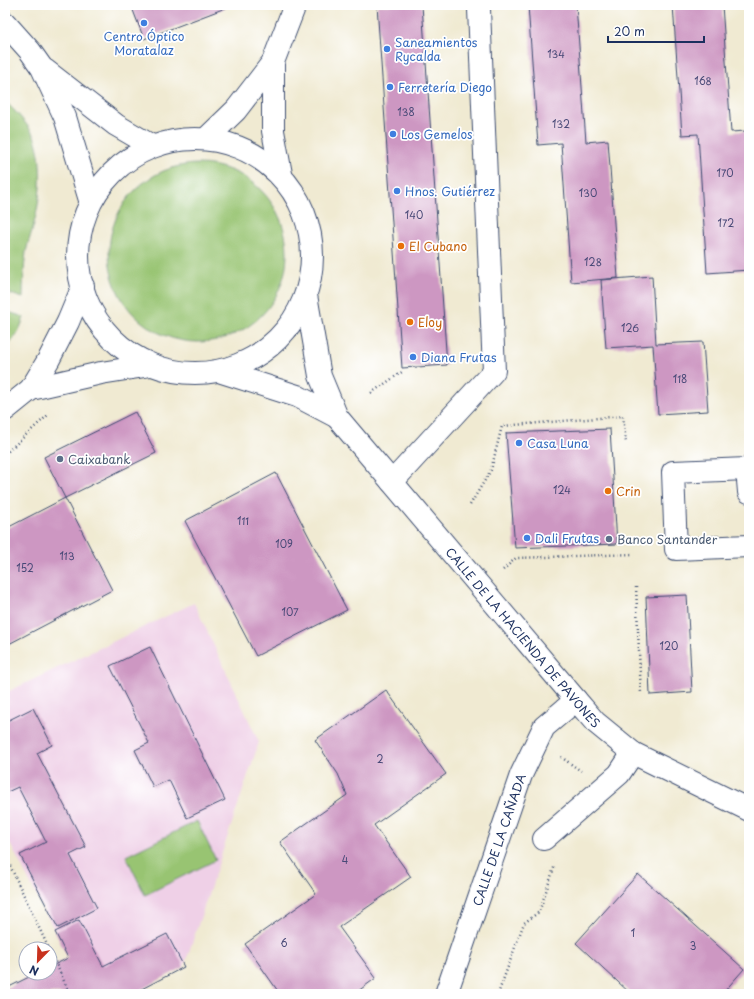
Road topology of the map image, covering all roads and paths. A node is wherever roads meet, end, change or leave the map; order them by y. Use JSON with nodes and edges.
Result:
{"nodes":[{"id":1,"x":295,"y":5,"type":"edge"},
{"id":2,"x":479,"y":9,"type":"dead end"},
{"id":3,"x":5,"y":23,"type":"edge"},
{"id":4,"x":272,"y":62,"type":"junction"},
{"id":5,"x":42,"y":68,"type":"junction"},
{"id":6,"x":206,"y":139,"type":"junction"},
{"id":7,"x":152,"y":146,"type":"junction"},
{"id":8,"x":281,"y":174,"type":"junction"},
{"id":9,"x":90,"y":200,"type":"junction"},
{"id":10,"x":83,"y":286,"type":"junction"},
{"id":11,"x":306,"y":295,"type":"junction"},
{"id":12,"x":151,"y":365,"type":"junction"},
{"id":13,"x":222,"y":372,"type":"junction"},
{"id":14,"x":402,"y":372,"type":"dead end"},
{"id":15,"x":31,"y":389,"type":"junction"},
{"id":16,"x":371,"y":393,"type":"dead end"},
{"id":17,"x":5,"y":410,"type":"edge"},
{"id":18,"x":53,"y":410,"type":"dead end"},
{"id":19,"x":337,"y":417,"type":"junction"},
{"id":20,"x":626,"y":443,"type":"dead end"},
{"id":21,"x":5,"y":454,"type":"edge"},
{"id":22,"x":392,"y":482,"type":"junction"},
{"id":23,"x":749,"y":492,"type":"edge"},
{"id":24,"x":470,"y":505,"type":"dead end"},
{"id":25,"x":749,"y":546,"type":"edge"},
{"id":26,"x":634,"y":554,"type":"dead end"},
{"id":27,"x":481,"y":587,"type":"junction"},
{"id":28,"x":636,"y":587,"type":"dead end"},
{"id":29,"x":640,"y":694,"type":"dead end"},
{"id":30,"x":576,"y":700,"type":"junction"},
{"id":31,"x":633,"y":753,"type":"junction"},
{"id":32,"x":749,"y":810,"type":"edge"},
{"id":33,"x":544,"y":839,"type":"dead end"},
{"id":34,"x":5,"y":855,"type":"edge"},
{"id":35,"x":45,"y":941,"type":"edge"},
{"id":36,"x":58,"y":969,"type":"edge"},
{"id":37,"x":70,"y":994,"type":"edge"},
{"id":38,"x":446,"y":994,"type":"edge"}],
"edges":[{"from":1,"to":4,"type":"street"},
{"from":2,"to":22,"type":"street"},
{"from":3,"to":5,"type":"street"},
{"from":4,"to":6,"type":"street"},
{"from":4,"to":8,"type":"street"},
{"from":5,"to":7,"type":"street"},
{"from":5,"to":9,"type":"street"},
{"from":6,"to":7,"type":"street"},
{"from":6,"to":8,"type":"street"},
{"from":7,"to":9,"type":"street"},
{"from":8,"to":11,"type":"street"},
{"from":9,"to":10,"type":"street"},
{"from":10,"to":12,"type":"street"},
{"from":10,"to":15,"type":"street"},
{"from":11,"to":13,"type":"street"},
{"from":11,"to":19,"type":"street","name":"CALLE DE LA HACIENDA DE PAVONES"},
{"from":12,"to":13,"type":"street"},
{"from":12,"to":15,"type":"street"},
{"from":13,"to":19,"type":"street","name":"CALLE DE LA HACIENDA DE PAVONES"},
{"from":14,"to":16,"type":"path"},
{"from":15,"to":17,"type":"street"},
{"from":18,"to":21,"type":"path"},
{"from":19,"to":22,"type":"street","name":"CALLE DE LA HACIENDA DE PAVONES"},
{"from":20,"to":24,"type":"path"},
{"from":22,"to":27,"type":"street","name":"CALLE DE LA HACIENDA DE PAVONES"},
{"from":23,"to":25,"type":"street"},
{"from":26,"to":27,"type":"path"},
{"from":27,"to":30,"type":"street","name":"CALLE DE LA HACIENDA DE PAVONES"},
{"from":28,"to":29,"type":"path"},
{"from":30,"to":31,"type":"street","name":"CALLE DE LA HACIENDA DE PAVONES"},
{"from":30,"to":38,"type":"street","name":"CALLE DE LA CAÑADA"},
{"from":31,"to":32,"type":"street","name":"CALLE DE LA HACIENDA DE PAVONES"},
{"from":31,"to":33,"type":"street"},
{"from":34,"to":35,"type":"path"},
{"from":36,"to":37,"type":"path"}]}
